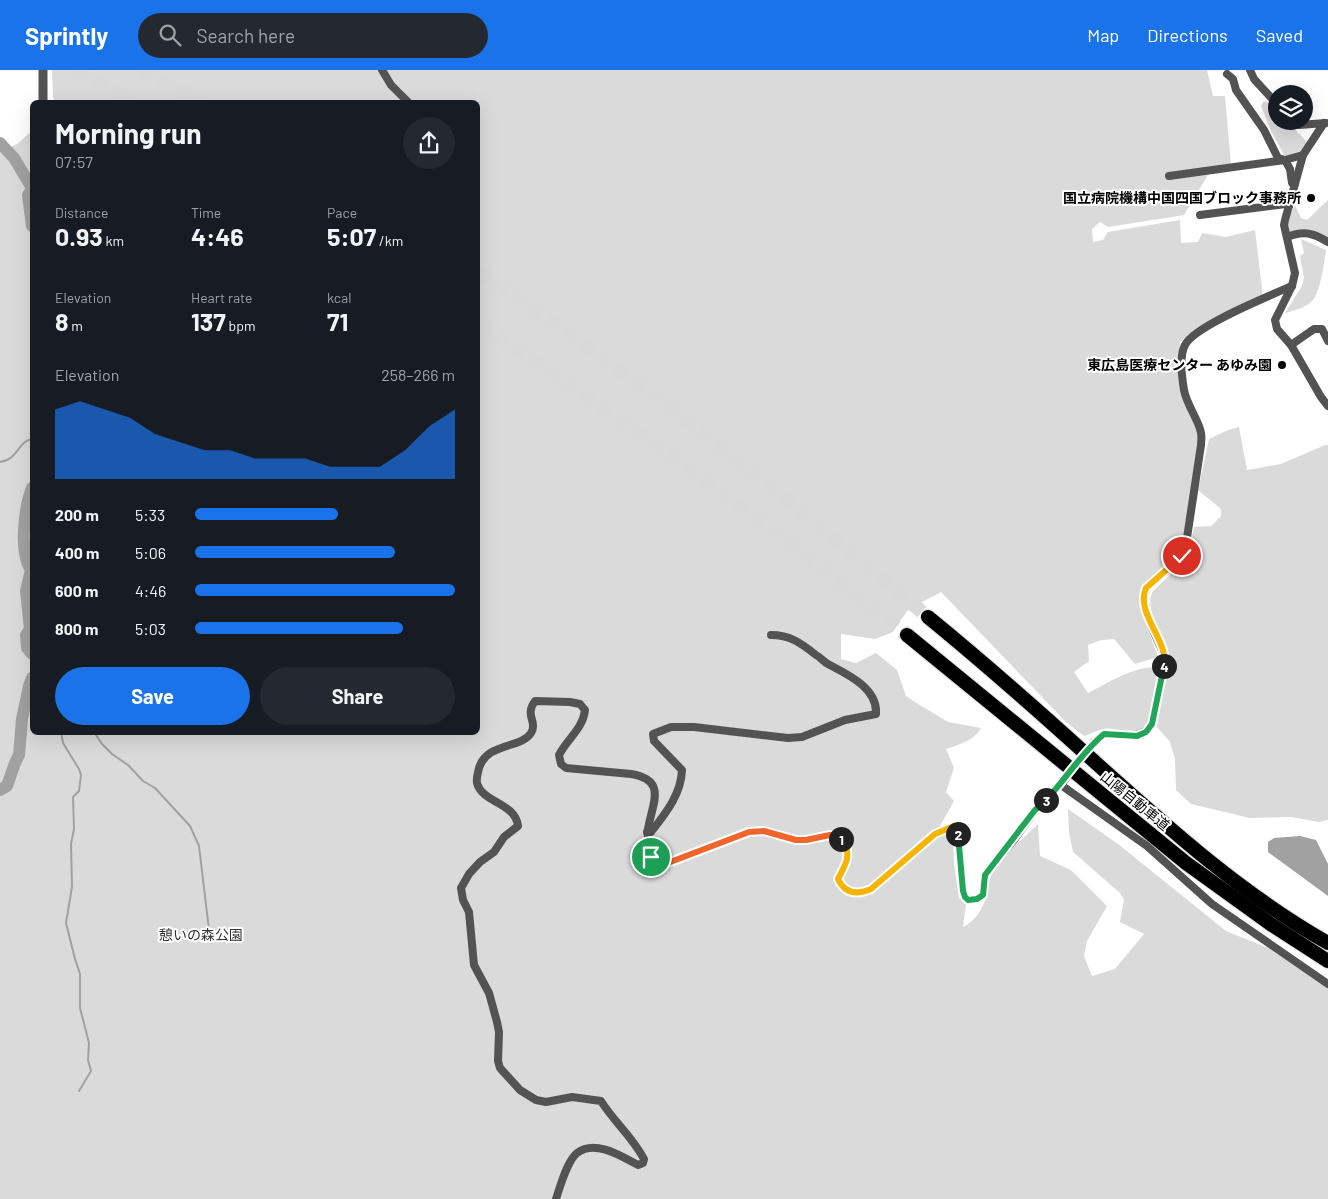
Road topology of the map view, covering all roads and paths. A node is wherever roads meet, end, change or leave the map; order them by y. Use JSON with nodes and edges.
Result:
{"nodes":[{"id":1,"x":44,"y":70,"type":"edge"},
{"id":2,"x":382,"y":70,"type":"edge"},
{"id":3,"x":1250,"y":70,"type":"edge"},
{"id":4,"x":1227,"y":74,"type":"dead end"},
{"id":5,"x":1268,"y":94,"type":"edge"},
{"id":6,"x":43,"y":100,"type":"edge"},
{"id":7,"x":406,"y":100,"type":"edge"},
{"id":8,"x":1326,"y":122,"type":"edge"},
{"id":9,"x":1313,"y":123,"type":"edge"},
{"id":10,"x":1303,"y":155,"type":"junction"},
{"id":11,"x":1285,"y":160,"type":"junction"},
{"id":12,"x":1169,"y":176,"type":"dead end"},
{"id":13,"x":1295,"y":184,"type":"junction"},
{"id":14,"x":1289,"y":206,"type":"junction"},
{"id":15,"x":1200,"y":215,"type":"dead end"},
{"id":16,"x":1287,"y":236,"type":"junction"},
{"id":17,"x":1328,"y":242,"type":"edge"},
{"id":18,"x":1292,"y":286,"type":"junction"},
{"id":19,"x":1328,"y":341,"type":"edge"},
{"id":20,"x":1291,"y":345,"type":"junction"},
{"id":21,"x":1328,"y":406,"type":"edge"},
{"id":22,"x":928,"y":617,"type":"tunnel mouth"},
{"id":23,"x":771,"y":635,"type":"dead end"},
{"id":24,"x":907,"y":635,"type":"tunnel mouth"},
{"id":25,"x":1062,"y":784,"type":"junction"},
{"id":26,"x":647,"y":832,"type":"junction"},
{"id":27,"x":1328,"y":943,"type":"edge"},
{"id":28,"x":1328,"y":960,"type":"edge"},
{"id":29,"x":1328,"y":984,"type":"edge"},
{"id":30,"x":556,"y":1199,"type":"edge"}],
"edges":[{"from":1,"to":6,"type":"street"},
{"from":2,"to":7,"type":"street"},
{"from":3,"to":5,"type":"street"},
{"from":4,"to":11,"type":"street"},
{"from":8,"to":9,"type":"street"},
{"from":8,"to":10,"type":"street"},
{"from":10,"to":11,"type":"street"},
{"from":10,"to":13,"type":"street"},
{"from":11,"to":12,"type":"street"},
{"from":11,"to":13,"type":"street"},
{"from":13,"to":14,"type":"street"},
{"from":14,"to":15,"type":"street"},
{"from":14,"to":16,"type":"street"},
{"from":16,"to":17,"type":"street"},
{"from":16,"to":18,"type":"street"},
{"from":18,"to":20,"type":"street"},
{"from":18,"to":25,"type":"street","bridge":true},
{"from":19,"to":20,"type":"street"},
{"from":20,"to":21,"type":"street"},
{"from":22,"to":27,"type":"highway","name":"山陽自動車道"},
{"from":23,"to":26,"type":"street"},
{"from":24,"to":28,"type":"highway","name":"山陽自動車道"},
{"from":25,"to":26,"type":"street"},
{"from":25,"to":29,"type":"street"},
{"from":26,"to":30,"type":"street"}]}
